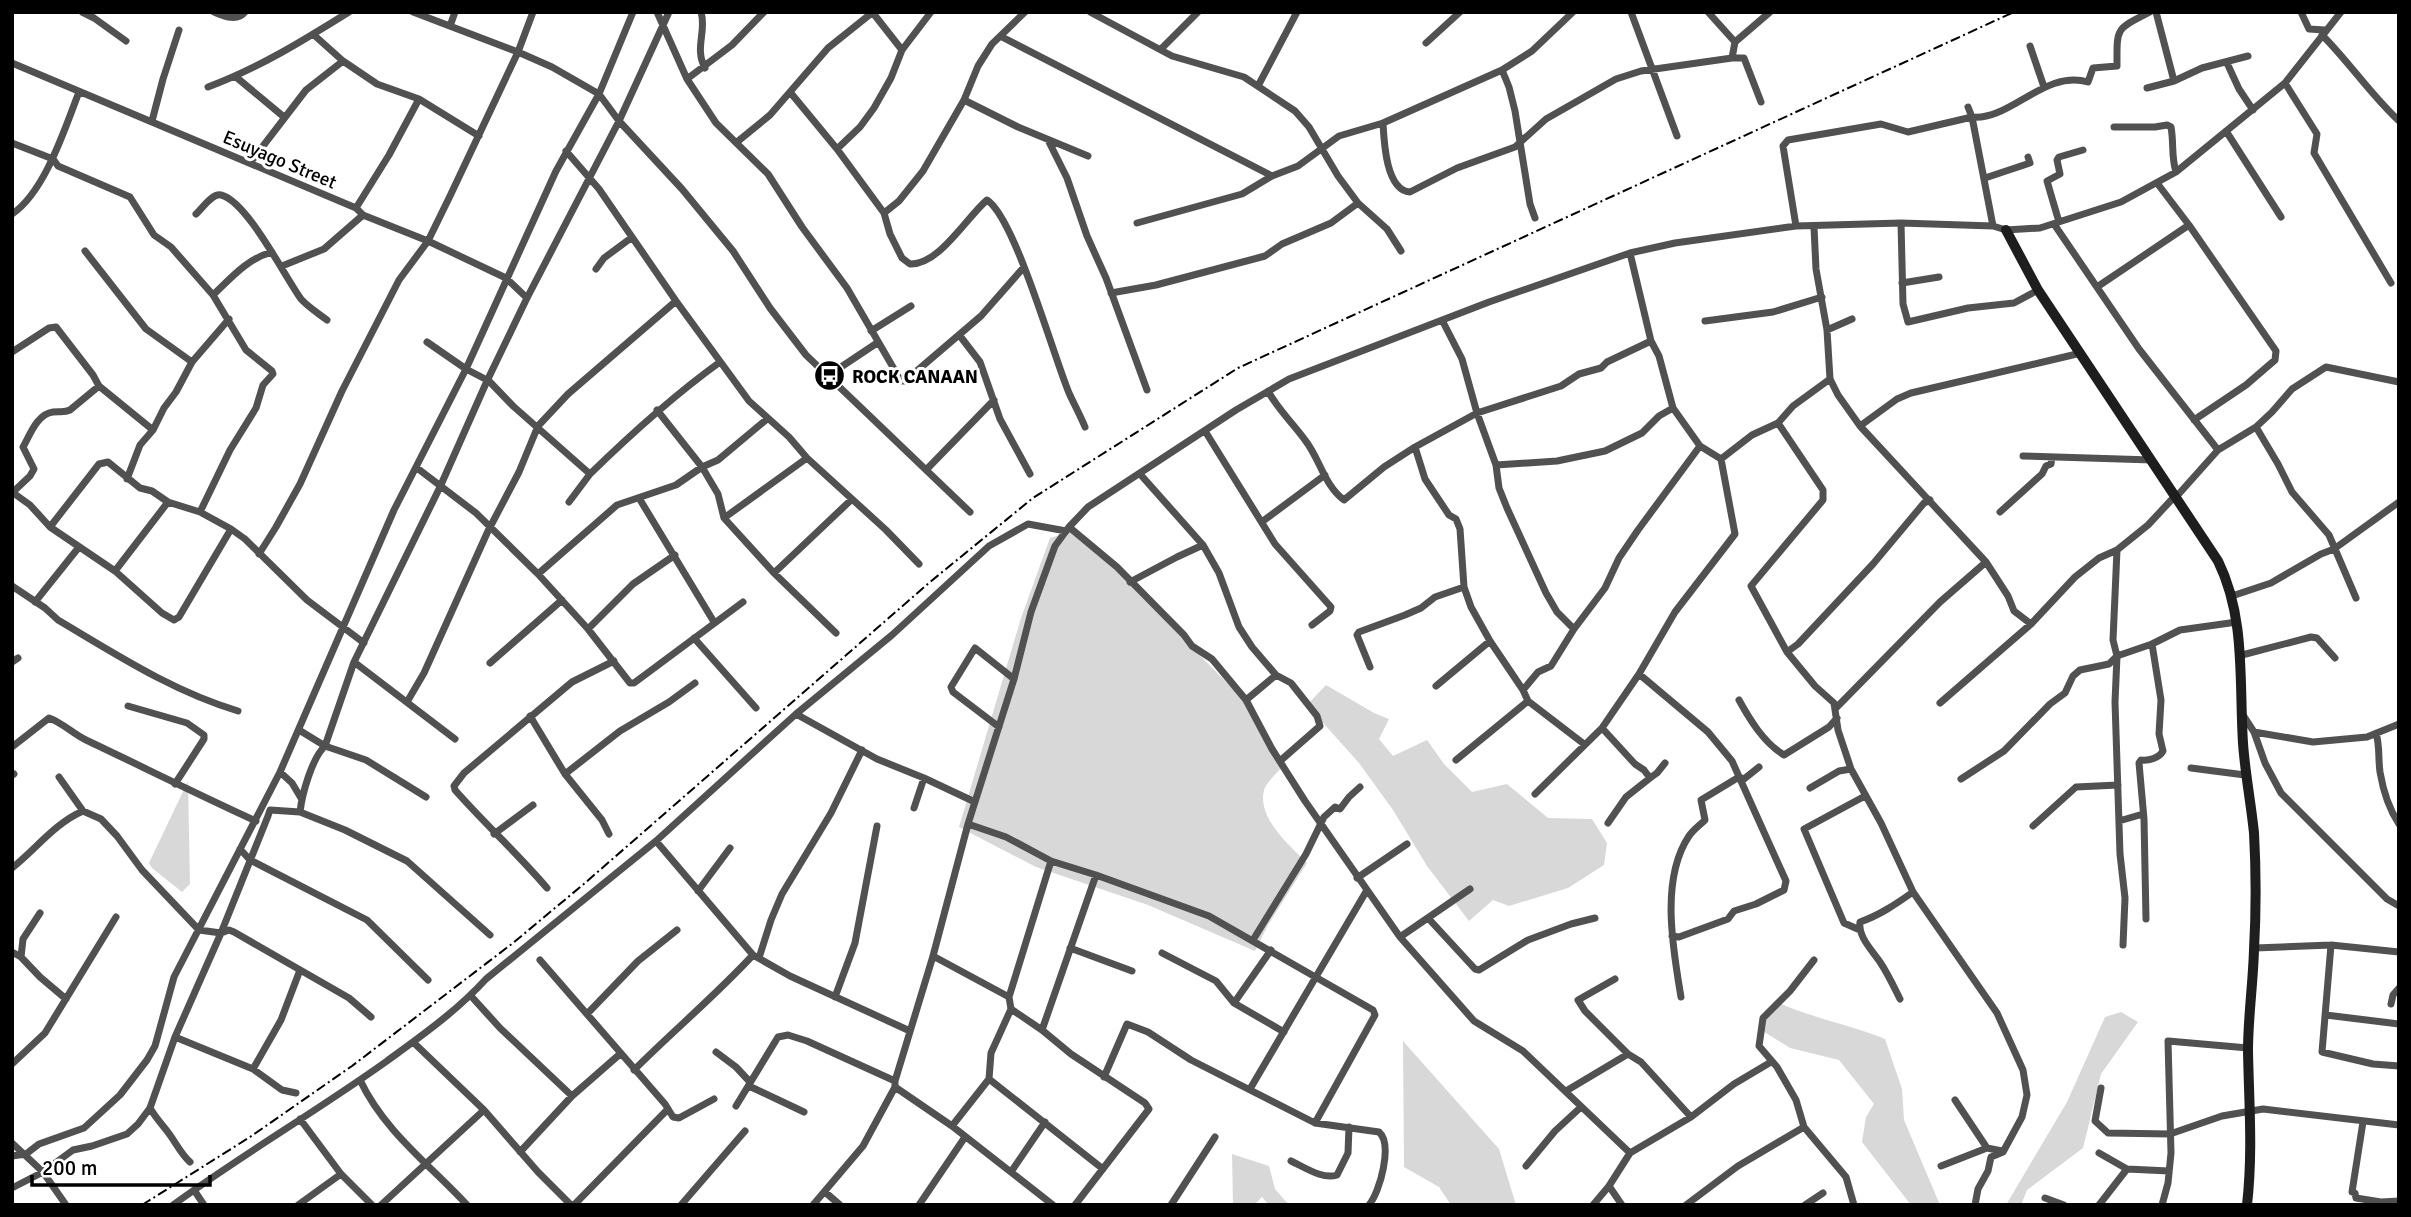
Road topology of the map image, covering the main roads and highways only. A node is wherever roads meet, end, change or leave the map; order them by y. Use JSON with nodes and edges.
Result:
{"nodes":[{"id":1,"x":2006,"y":230,"type":"road end"},
{"id":2,"x":2247,"y":1205,"type":"edge"}],
"edges":[{"from":1,"to":2,"type":"main road"}]}
